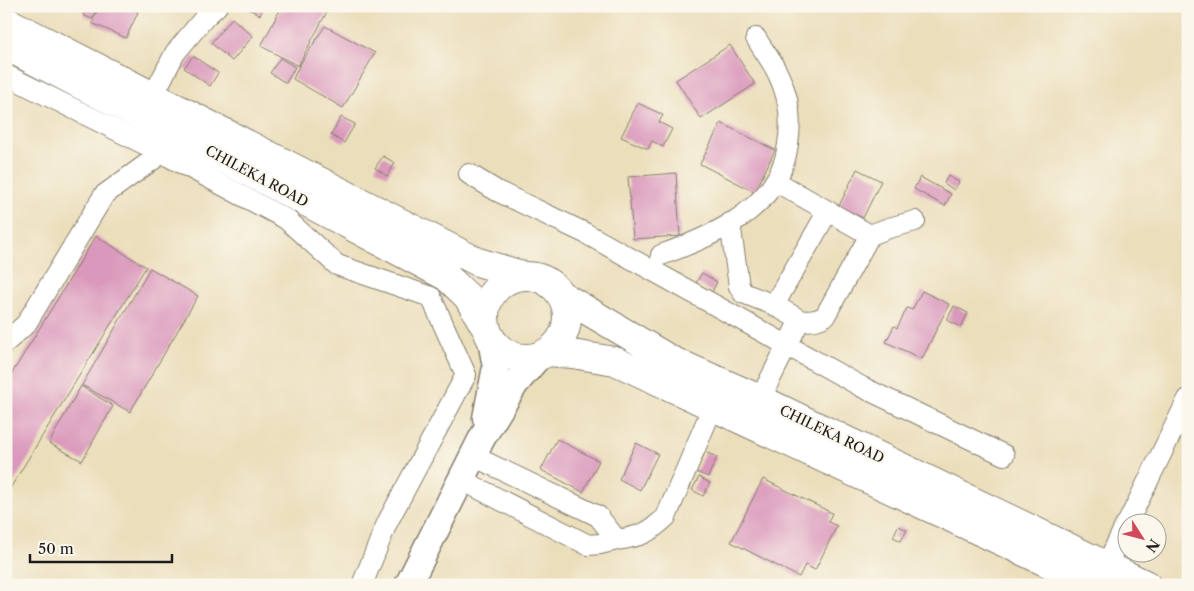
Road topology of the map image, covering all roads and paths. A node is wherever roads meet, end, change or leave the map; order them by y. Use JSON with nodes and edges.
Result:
{"nodes":[{"id":1,"x":205,"y":9,"type":"edge"},
{"id":2,"x":6,"y":21,"type":"edge"},
{"id":3,"x":756,"y":38,"type":"dead end"},
{"id":4,"x":6,"y":46,"type":"edge"},
{"id":5,"x":6,"y":75,"type":"edge"},
{"id":6,"x":153,"y":96,"type":"junction"},
{"id":7,"x":162,"y":152,"type":"junction"},
{"id":8,"x":469,"y":174,"type":"dead end"},
{"id":9,"x":776,"y":181,"type":"junction"},
{"id":10,"x":828,"y":211,"type":"junction"},
{"id":11,"x":915,"y":221,"type":"dead end"},
{"id":12,"x":730,"y":223,"type":"junction"},
{"id":13,"x":870,"y":235,"type":"junction"},
{"id":14,"x":661,"y":255,"type":"dead end"},
{"id":15,"x":525,"y":276,"type":"junction"},
{"id":16,"x":561,"y":295,"type":"junction"},
{"id":17,"x":774,"y":305,"type":"junction"},
{"id":18,"x":800,"y":320,"type":"junction"},
{"id":19,"x":489,"y":335,"type":"junction"},
{"id":20,"x":6,"y":342,"type":"edge"},
{"id":21,"x":786,"y":346,"type":"junction"},
{"id":22,"x":543,"y":354,"type":"junction"},
{"id":23,"x":760,"y":399,"type":"junction"},
{"id":24,"x":1188,"y":399,"type":"edge"},
{"id":25,"x":713,"y":406,"type":"junction"},
{"id":26,"x":478,"y":447,"type":"junction"},
{"id":27,"x":1004,"y":455,"type":"dead end"},
{"id":28,"x":460,"y":479,"type":"junction"},
{"id":29,"x":1132,"y":514,"type":"edge"},
{"id":30,"x":617,"y":540,"type":"junction"},
{"id":31,"x":1116,"y":545,"type":"edge"},
{"id":32,"x":1101,"y":574,"type":"edge"},
{"id":33,"x":362,"y":585,"type":"edge"},
{"id":34,"x":408,"y":585,"type":"edge"},
{"id":35,"x":1147,"y":585,"type":"edge"}],
"edges":[{"from":1,"to":6,"type":"street"},
{"from":2,"to":6,"type":"highway","name":"CHILEKA ROAD"},
{"from":3,"to":9,"type":"street"},
{"from":4,"to":19,"type":"highway","name":"CHILEKA ROAD"},
{"from":5,"to":7,"type":"street"},
{"from":6,"to":15,"type":"highway","name":"CHILEKA ROAD"},
{"from":7,"to":20,"type":"street"},
{"from":7,"to":33,"type":"street"},
{"from":8,"to":21,"type":"street"},
{"from":9,"to":10,"type":"street"},
{"from":9,"to":12,"type":"street"},
{"from":10,"to":13,"type":"street"},
{"from":10,"to":17,"type":"street"},
{"from":11,"to":13,"type":"street"},
{"from":12,"to":14,"type":"street"},
{"from":12,"to":17,"type":"street"},
{"from":13,"to":18,"type":"street"},
{"from":15,"to":16,"type":"highway","name":"CHILEKA ROAD"},
{"from":15,"to":19,"type":"highway"},
{"from":16,"to":22,"type":"highway"},
{"from":16,"to":23,"type":"highway","name":"CHILEKA ROAD"},
{"from":17,"to":18,"type":"street"},
{"from":18,"to":21,"type":"street"},
{"from":19,"to":22,"type":"highway","name":"CHILEKA ROAD"},
{"from":19,"to":26,"type":"main road"},
{"from":21,"to":23,"type":"street"},
{"from":21,"to":27,"type":"street"},
{"from":22,"to":25,"type":"highway","name":"CHILEKA ROAD"},
{"from":22,"to":26,"type":"main road"},
{"from":23,"to":32,"type":"highway","name":"CHILEKA ROAD"},
{"from":24,"to":29,"type":"street"},
{"from":25,"to":30,"type":"street"},
{"from":25,"to":32,"type":"highway","name":"CHILEKA ROAD"},
{"from":26,"to":28,"type":"main road"},
{"from":26,"to":30,"type":"street"},
{"from":28,"to":30,"type":"street"},
{"from":28,"to":34,"type":"main road"},
{"from":31,"to":32,"type":"street"},
{"from":32,"to":35,"type":"highway"}]}
